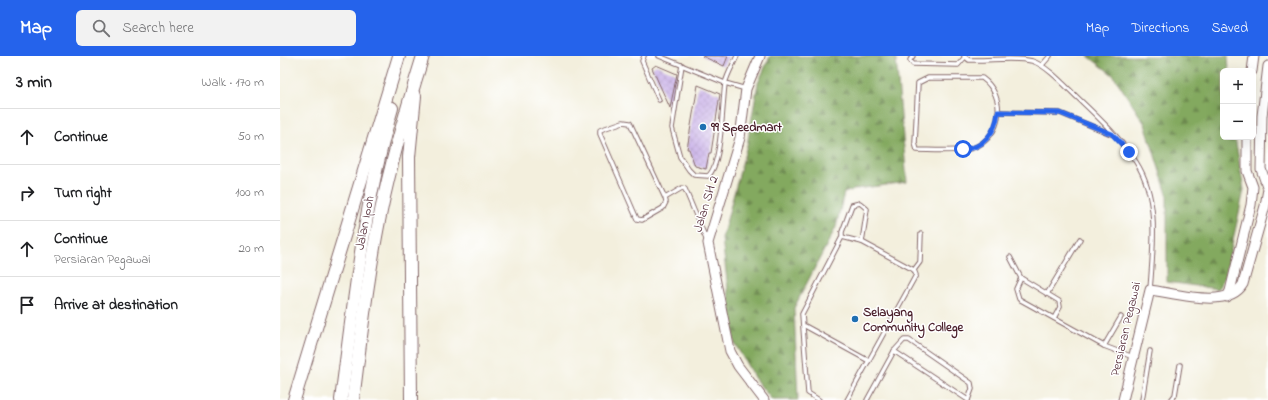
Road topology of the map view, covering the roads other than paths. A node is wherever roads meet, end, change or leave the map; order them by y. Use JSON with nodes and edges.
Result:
{"nodes":[{"id":1,"x":400,"y":56,"type":"edge"},
{"id":2,"x":407,"y":56,"type":"edge"},
{"id":3,"x":423,"y":56,"type":"edge"},
{"id":4,"x":644,"y":56,"type":"edge"},
{"id":5,"x":659,"y":56,"type":"edge"},
{"id":6,"x":737,"y":56,"type":"edge"},
{"id":7,"x":760,"y":56,"type":"edge"},
{"id":8,"x":914,"y":56,"type":"edge"},
{"id":9,"x":964,"y":56,"type":"edge"},
{"id":10,"x":990,"y":56,"type":"edge"},
{"id":11,"x":1050,"y":56,"type":"edge"},
{"id":12,"x":1254,"y":56,"type":"edge"},
{"id":13,"x":1019,"y":58,"type":"edge"},
{"id":14,"x":986,"y":60,"type":"junction"},
{"id":15,"x":1042,"y":65,"type":"junction"},
{"id":16,"x":682,"y":66,"type":"junction"},
{"id":17,"x":1268,"y":66,"type":"edge"},
{"id":18,"x":1252,"y":68,"type":"edge"},
{"id":19,"x":417,"y":75,"type":"junction"},
{"id":20,"x":725,"y":83,"type":"junction"},
{"id":21,"x":746,"y":89,"type":"junction"},
{"id":22,"x":659,"y":100,"type":"dead end"},
{"id":23,"x":998,"y":112,"type":"junction"},
{"id":24,"x":1112,"y":134,"type":"junction"},
{"id":25,"x":1247,"y":140,"type":"edge"},
{"id":26,"x":665,"y":198,"type":"junction"},
{"id":27,"x":921,"y":234,"type":"dead end"},
{"id":28,"x":842,"y":237,"type":"junction"},
{"id":29,"x":1080,"y":239,"type":"dead end"},
{"id":30,"x":862,"y":242,"type":"junction"},
{"id":31,"x":708,"y":244,"type":"junction"},
{"id":32,"x":1010,"y":257,"type":"dead end"},
{"id":33,"x":914,"y":270,"type":"junction"},
{"id":34,"x":1021,"y":278,"type":"junction"},
{"id":35,"x":1150,"y":290,"type":"junction"},
{"id":36,"x":1047,"y":294,"type":"junction"},
{"id":37,"x":1227,"y":297,"type":"junction"},
{"id":38,"x":1122,"y":317,"type":"dead end"},
{"id":39,"x":1054,"y":318,"type":"junction"},
{"id":40,"x":805,"y":326,"type":"junction"},
{"id":41,"x":1104,"y":346,"type":"junction"},
{"id":42,"x":894,"y":351,"type":"junction"},
{"id":43,"x":1150,"y":351,"type":"dead end"},
{"id":44,"x":1133,"y":357,"type":"junction"},
{"id":45,"x":870,"y":361,"type":"junction"},
{"id":46,"x":1180,"y":365,"type":"dead end"},
{"id":47,"x":294,"y":400,"type":"edge"},
{"id":48,"x":342,"y":400,"type":"edge"},
{"id":49,"x":353,"y":400,"type":"edge"},
{"id":50,"x":411,"y":400,"type":"edge"},
{"id":51,"x":764,"y":400,"type":"edge"},
{"id":52,"x":819,"y":400,"type":"edge"},
{"id":53,"x":847,"y":400,"type":"edge"},
{"id":54,"x":867,"y":400,"type":"edge"},
{"id":55,"x":968,"y":400,"type":"edge"},
{"id":56,"x":1123,"y":400,"type":"edge"},
{"id":57,"x":1142,"y":400,"type":"edge"},
{"id":58,"x":1171,"y":400,"type":"edge"}],
"edges":[{"from":1,"to":47,"type":"highway"},
{"from":2,"to":48,"type":"highway","name":"Jalan Ipoh"},
{"from":3,"to":19,"type":"highway","name":"Jalan Ipoh"},
{"from":4,"to":22,"type":"lane"},
{"from":5,"to":16,"type":"lane"},
{"from":6,"to":20,"type":"lane"},
{"from":7,"to":21,"type":"street","name":"Jalan SH 2"},
{"from":8,"to":9,"type":"lane"},
{"from":9,"to":14,"type":"lane"},
{"from":10,"to":14,"type":"lane"},
{"from":11,"to":15,"type":"lane"},
{"from":12,"to":18,"type":"street"},
{"from":13,"to":14,"type":"lane"},
{"from":13,"to":15,"type":"lane"},
{"from":15,"to":24,"type":"lane","name":"Persiaran Pegawai"},
{"from":16,"to":20,"type":"lane"},
{"from":16,"to":20,"type":"lane"},
{"from":17,"to":37,"type":"street"},
{"from":19,"to":49,"type":"highway","name":"Jalan Ipoh"},
{"from":19,"to":50,"type":"highway"},
{"from":20,"to":21,"type":"lane"},
{"from":21,"to":31,"type":"street","name":"Jalan SH 2"},
{"from":23,"to":23,"type":"lane"},
{"from":23,"to":24,"type":"lane"},
{"from":24,"to":35,"type":"lane","name":"Persiaran Pegawai"},
{"from":25,"to":37,"type":"street"},
{"from":26,"to":26,"type":"lane"},
{"from":26,"to":31,"type":"lane"},
{"from":27,"to":33,"type":"lane"},
{"from":28,"to":30,"type":"lane"},
{"from":28,"to":30,"type":"lane"},
{"from":28,"to":40,"type":"lane"},
{"from":29,"to":36,"type":"lane"},
{"from":30,"to":33,"type":"lane"},
{"from":31,"to":51,"type":"street","name":"Jalan SH 2"},
{"from":32,"to":34,"type":"lane"},
{"from":33,"to":45,"type":"lane"},
{"from":34,"to":36,"type":"lane"},
{"from":34,"to":39,"type":"lane"},
{"from":35,"to":37,"type":"street"},
{"from":35,"to":44,"type":"street","name":"Persiaran Pegawai"},
{"from":36,"to":39,"type":"lane"},
{"from":38,"to":41,"type":"lane"},
{"from":39,"to":41,"type":"lane"},
{"from":40,"to":45,"type":"lane"},
{"from":40,"to":52,"type":"lane"},
{"from":41,"to":44,"type":"lane"},
{"from":42,"to":54,"type":"lane"},
{"from":42,"to":55,"type":"lane"},
{"from":42,"to":55,"type":"lane"},
{"from":43,"to":57,"type":"lane"},
{"from":44,"to":56,"type":"street","name":"Persiaran Pegawai"},
{"from":45,"to":53,"type":"lane"},
{"from":46,"to":58,"type":"lane"}]}
